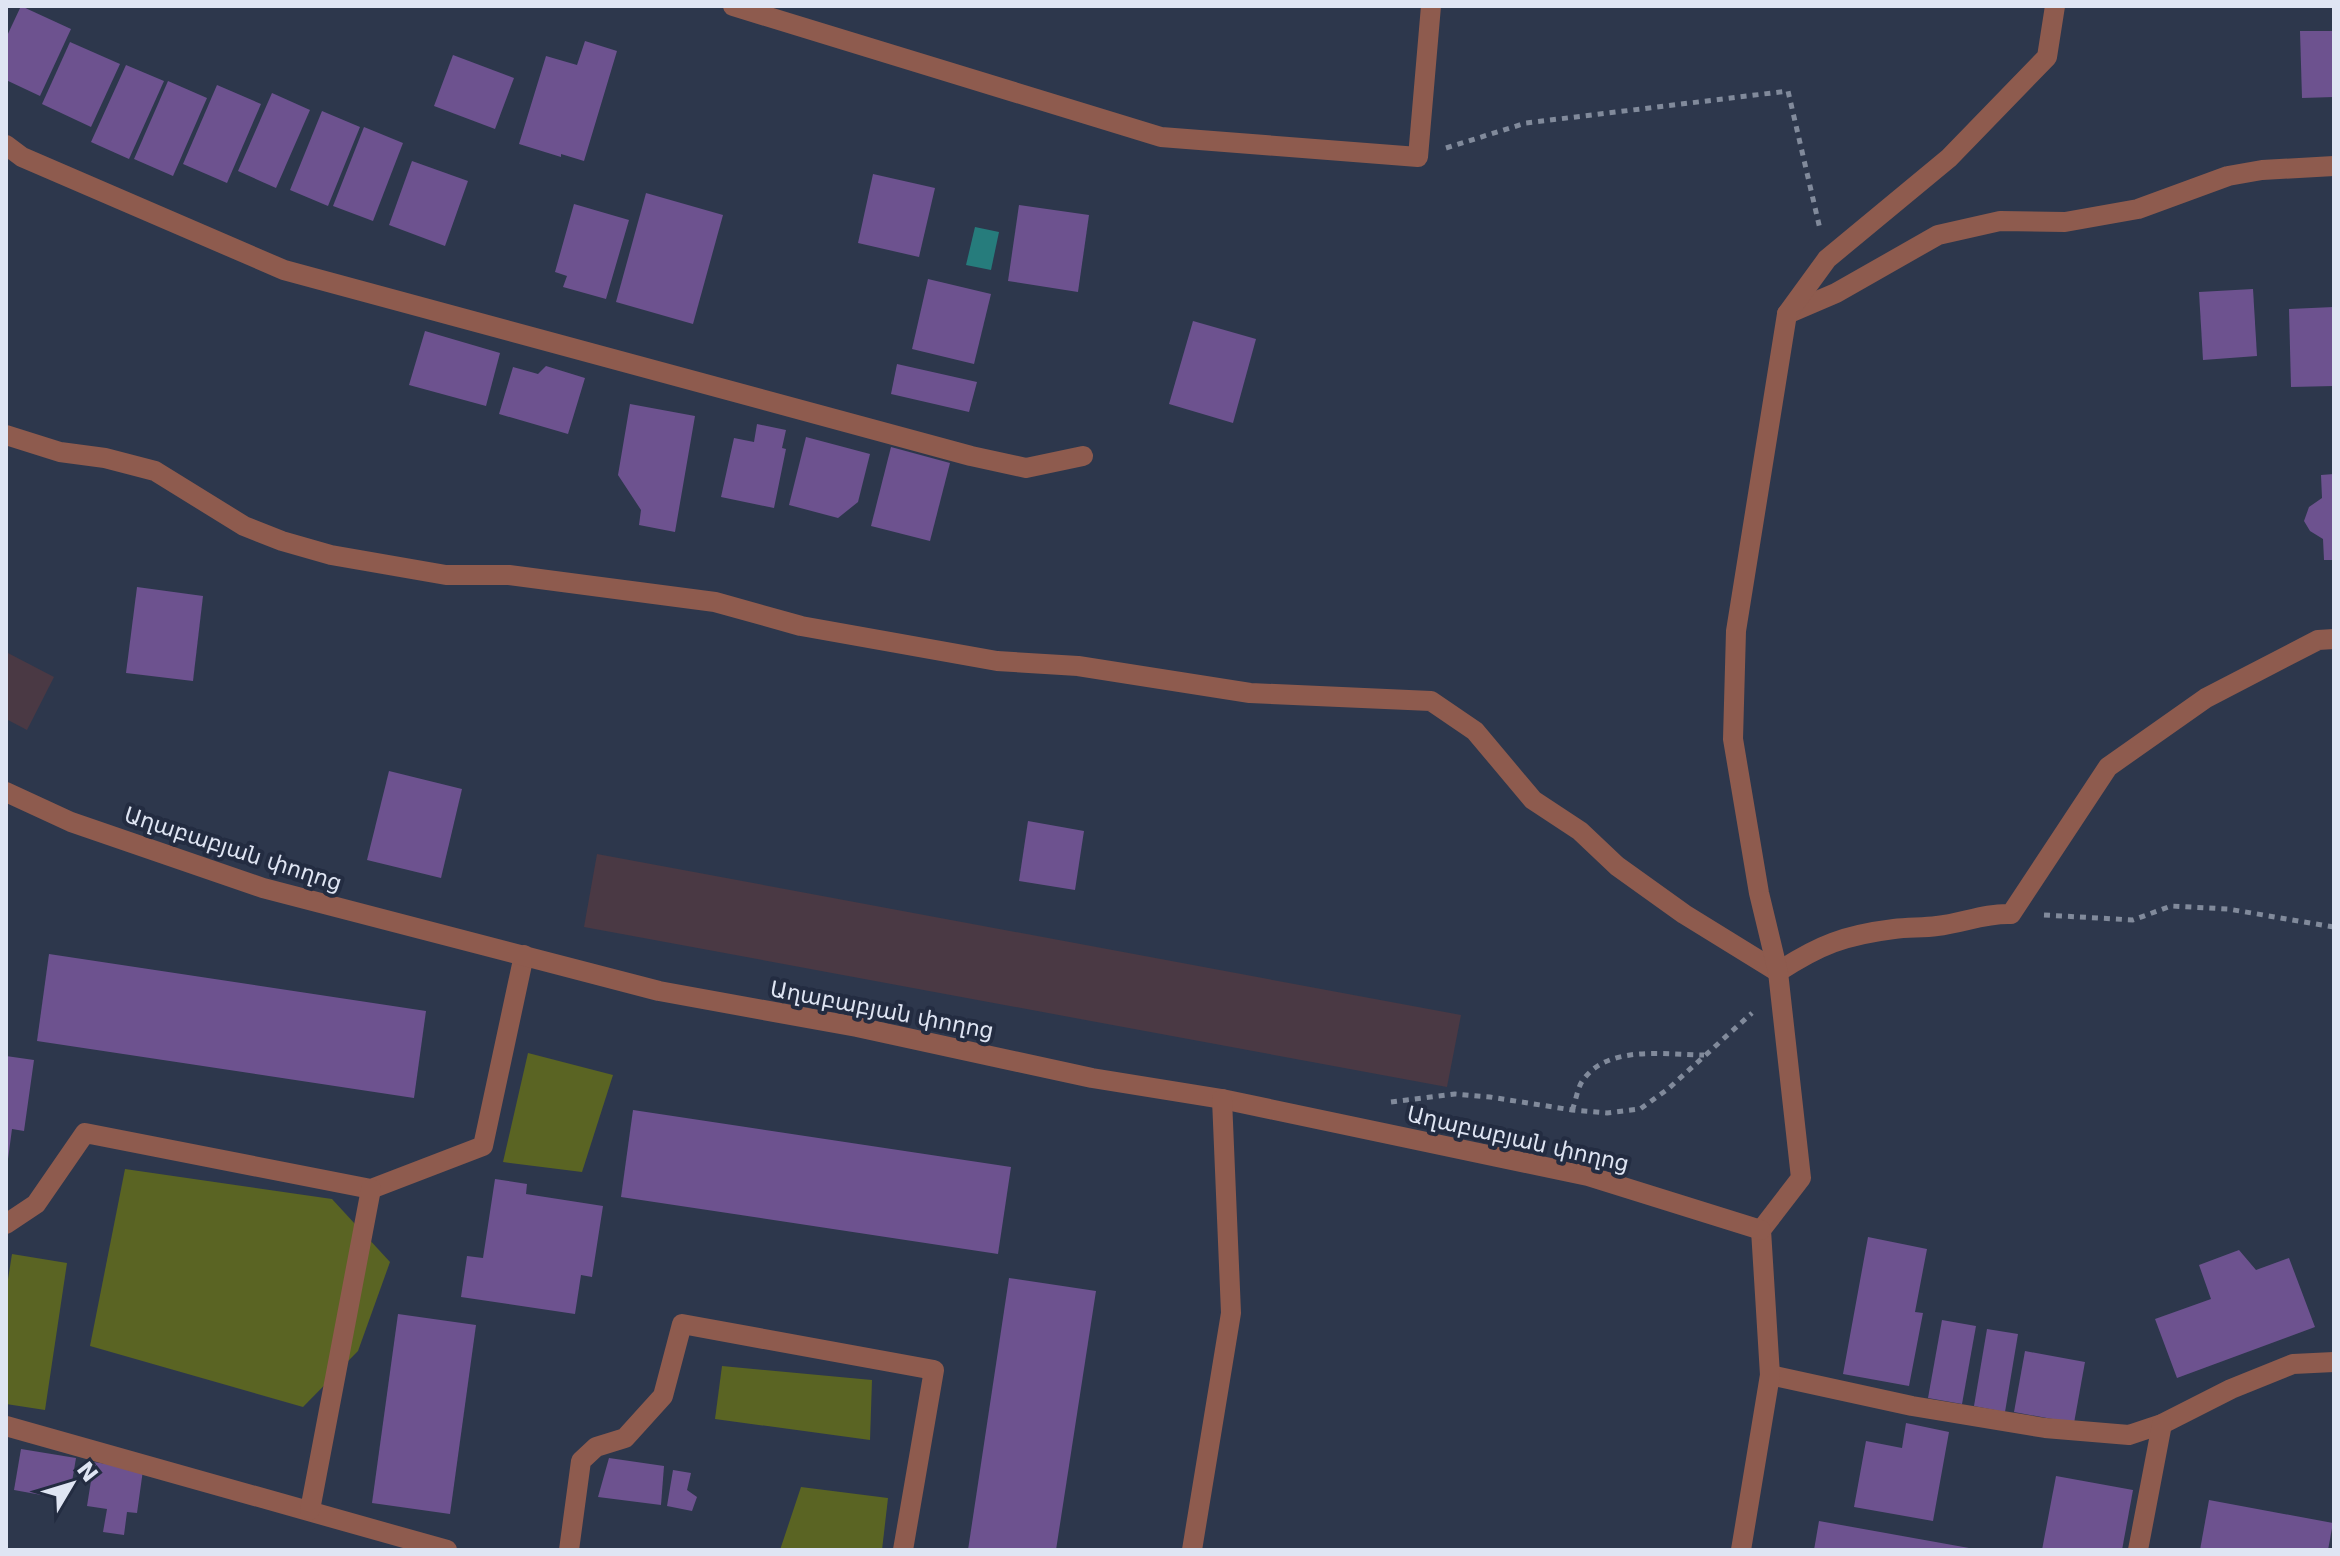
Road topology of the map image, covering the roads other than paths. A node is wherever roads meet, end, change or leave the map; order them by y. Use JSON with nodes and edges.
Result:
{"nodes":[{"id":1,"x":733,"y":6,"type":"edge"},
{"id":2,"x":1431,"y":6,"type":"edge"},
{"id":3,"x":2055,"y":6,"type":"edge"},
{"id":4,"x":6,"y":145,"type":"edge"},
{"id":5,"x":2334,"y":166,"type":"edge"},
{"id":6,"x":1787,"y":314,"type":"junction"},
{"id":7,"x":6,"y":435,"type":"edge"},
{"id":8,"x":1083,"y":456,"type":"dead end"},
{"id":9,"x":2334,"y":639,"type":"edge"},
{"id":10,"x":6,"y":792,"type":"edge"},
{"id":11,"x":524,"y":955,"type":"junction"},
{"id":12,"x":1778,"y":972,"type":"junction"},
{"id":13,"x":1222,"y":1099,"type":"junction"},
{"id":14,"x":371,"y":1189,"type":"junction"},
{"id":15,"x":6,"y":1224,"type":"edge"},
{"id":16,"x":1761,"y":1230,"type":"junction"},
{"id":17,"x":2334,"y":1362,"type":"edge"},
{"id":18,"x":1770,"y":1375,"type":"junction"},
{"id":19,"x":2162,"y":1424,"type":"junction"},
{"id":20,"x":6,"y":1426,"type":"edge"},
{"id":21,"x":310,"y":1510,"type":"junction"},
{"id":22,"x":447,"y":1550,"type":"edge"},
{"id":23,"x":569,"y":1550,"type":"edge"},
{"id":24,"x":903,"y":1550,"type":"edge"},
{"id":25,"x":1192,"y":1550,"type":"edge"},
{"id":26,"x":1741,"y":1550,"type":"edge"},
{"id":27,"x":2138,"y":1550,"type":"edge"}],
"edges":[{"from":1,"to":2,"type":"street"},
{"from":3,"to":6,"type":"street"},
{"from":4,"to":8,"type":"street"},
{"from":5,"to":6,"type":"street"},
{"from":6,"to":12,"type":"street"},
{"from":7,"to":12,"type":"street"},
{"from":9,"to":12,"type":"street"},
{"from":10,"to":11,"type":"street","name":"Աղաբաբյան փողոց"},
{"from":11,"to":13,"type":"street","name":"Աղաբաբյան փողոց"},
{"from":11,"to":14,"type":"street"},
{"from":12,"to":16,"type":"street"},
{"from":13,"to":16,"type":"street","name":"Աղաբաբյան փողոց"},
{"from":13,"to":25,"type":"street"},
{"from":14,"to":15,"type":"street"},
{"from":14,"to":21,"type":"street"},
{"from":16,"to":18,"type":"street"},
{"from":17,"to":19,"type":"street"},
{"from":18,"to":19,"type":"street"},
{"from":18,"to":26,"type":"street"},
{"from":19,"to":27,"type":"street"},
{"from":20,"to":21,"type":"street"},
{"from":21,"to":22,"type":"street"},
{"from":23,"to":24,"type":"street"}]}
